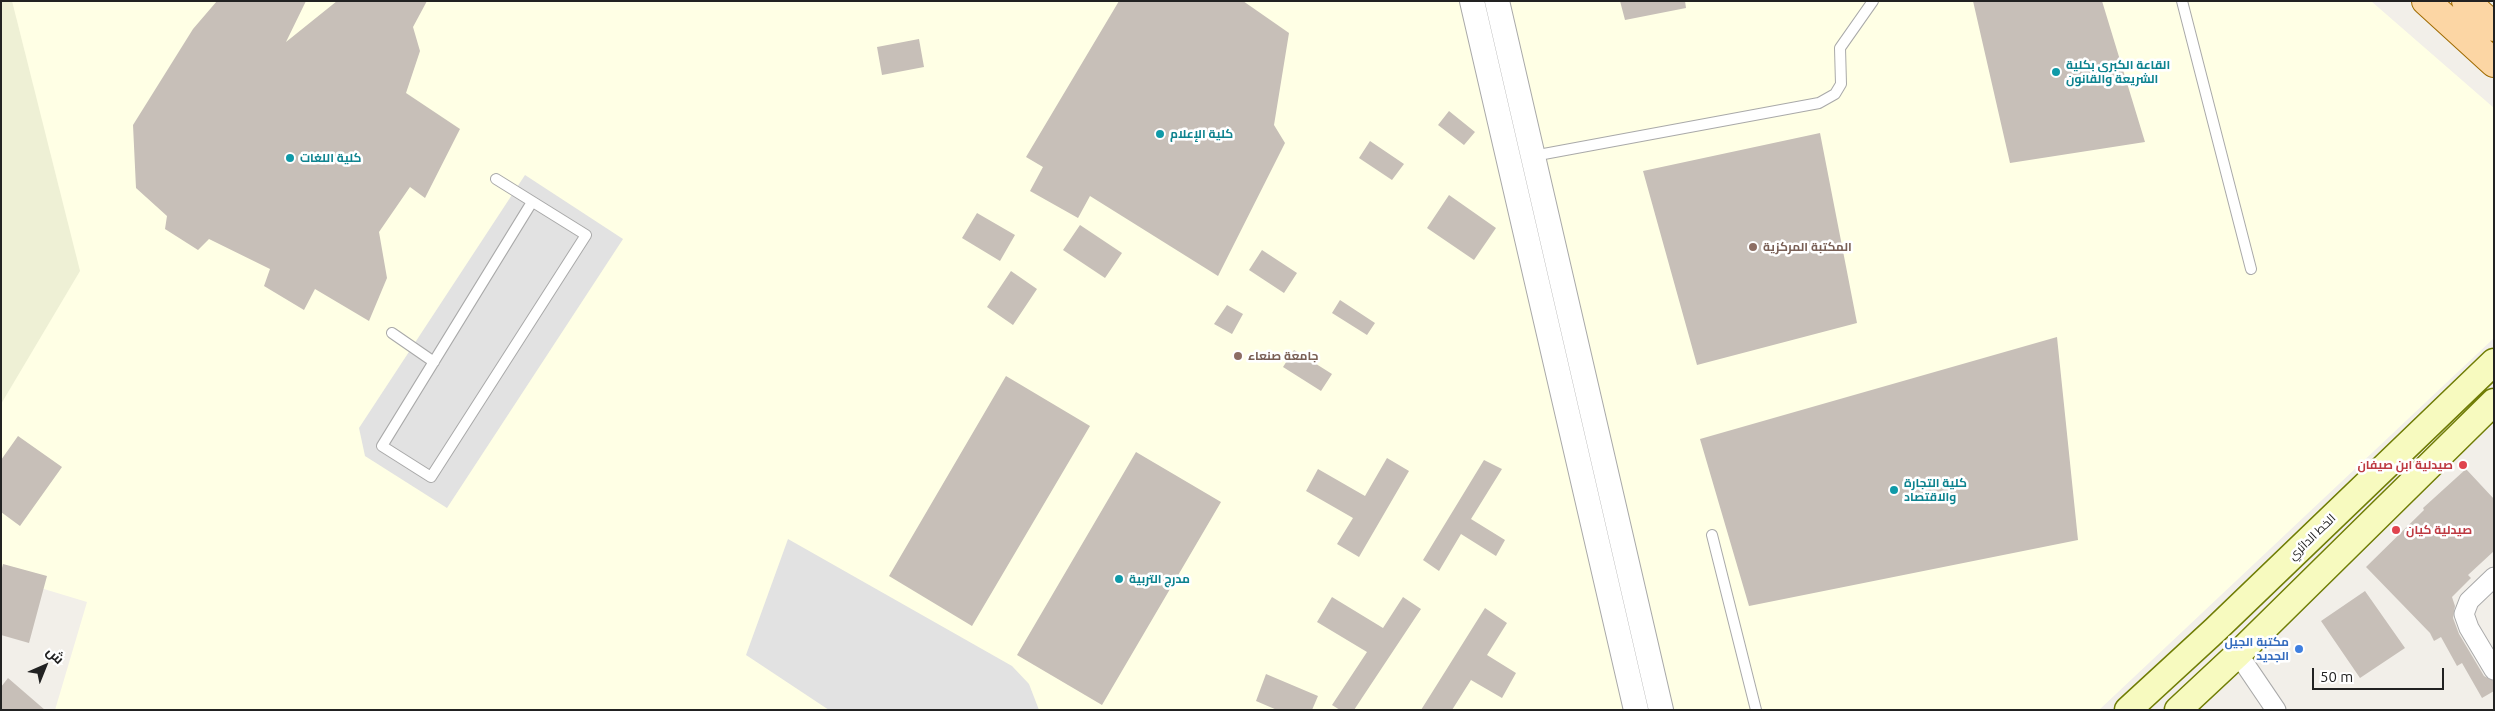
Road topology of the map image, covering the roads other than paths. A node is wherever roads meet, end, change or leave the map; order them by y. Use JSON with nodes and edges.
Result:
{"nodes":[{"id":1,"x":1472,"y":1,"type":"edge"},
{"id":2,"x":1497,"y":1,"type":"edge"},
{"id":3,"x":1873,"y":1,"type":"edge"},
{"id":4,"x":2182,"y":1,"type":"edge"},
{"id":5,"x":2426,"y":1,"type":"edge"},
{"id":6,"x":2466,"y":1,"type":"edge"},
{"id":7,"x":2494,"y":27,"type":"edge"},
{"id":8,"x":2490,"y":52,"type":"edge"},
{"id":9,"x":1533,"y":156,"type":"junction"},
{"id":10,"x":496,"y":179,"type":"dead end"},
{"id":11,"x":532,"y":202,"type":"junction"},
{"id":12,"x":2251,"y":269,"type":"dead end"},
{"id":13,"x":392,"y":333,"type":"dead end"},
{"id":14,"x":434,"y":362,"type":"junction"},
{"id":15,"x":2494,"y":362,"type":"edge"},
{"id":16,"x":2492,"y":409,"type":"edge"},
{"id":17,"x":1712,"y":535,"type":"dead end"},
{"id":18,"x":2494,"y":577,"type":"edge"},
{"id":19,"x":2215,"y":630,"type":"junction"},
{"id":20,"x":2238,"y":654,"type":"junction"},
{"id":21,"x":2494,"y":670,"type":"edge"},
{"id":22,"x":1636,"y":710,"type":"edge"},
{"id":23,"x":1661,"y":710,"type":"edge"},
{"id":24,"x":1756,"y":710,"type":"edge"},
{"id":25,"x":2128,"y":710,"type":"edge"},
{"id":26,"x":2178,"y":710,"type":"edge"},
{"id":27,"x":2276,"y":710,"type":"edge"}],
"edges":[{"from":1,"to":22,"type":"street"},
{"from":2,"to":9,"type":"street"},
{"from":3,"to":9,"type":"lane"},
{"from":4,"to":12,"type":"lane"},
{"from":5,"to":8,"type":"main road"},
{"from":6,"to":7,"type":"main road"},
{"from":9,"to":23,"type":"street"},
{"from":10,"to":11,"type":"lane"},
{"from":11,"to":14,"type":"lane"},
{"from":11,"to":14,"type":"lane"},
{"from":13,"to":14,"type":"lane"},
{"from":15,"to":19,"type":"main road","name":"الخط الدائري"},
{"from":16,"to":20,"type":"main road"},
{"from":17,"to":24,"type":"lane"},
{"from":18,"to":21,"type":"street"},
{"from":19,"to":20,"type":"main road"},
{"from":19,"to":25,"type":"main road","name":"الخط الدائري"},
{"from":20,"to":26,"type":"main road"},
{"from":20,"to":27,"type":"street"}]}
